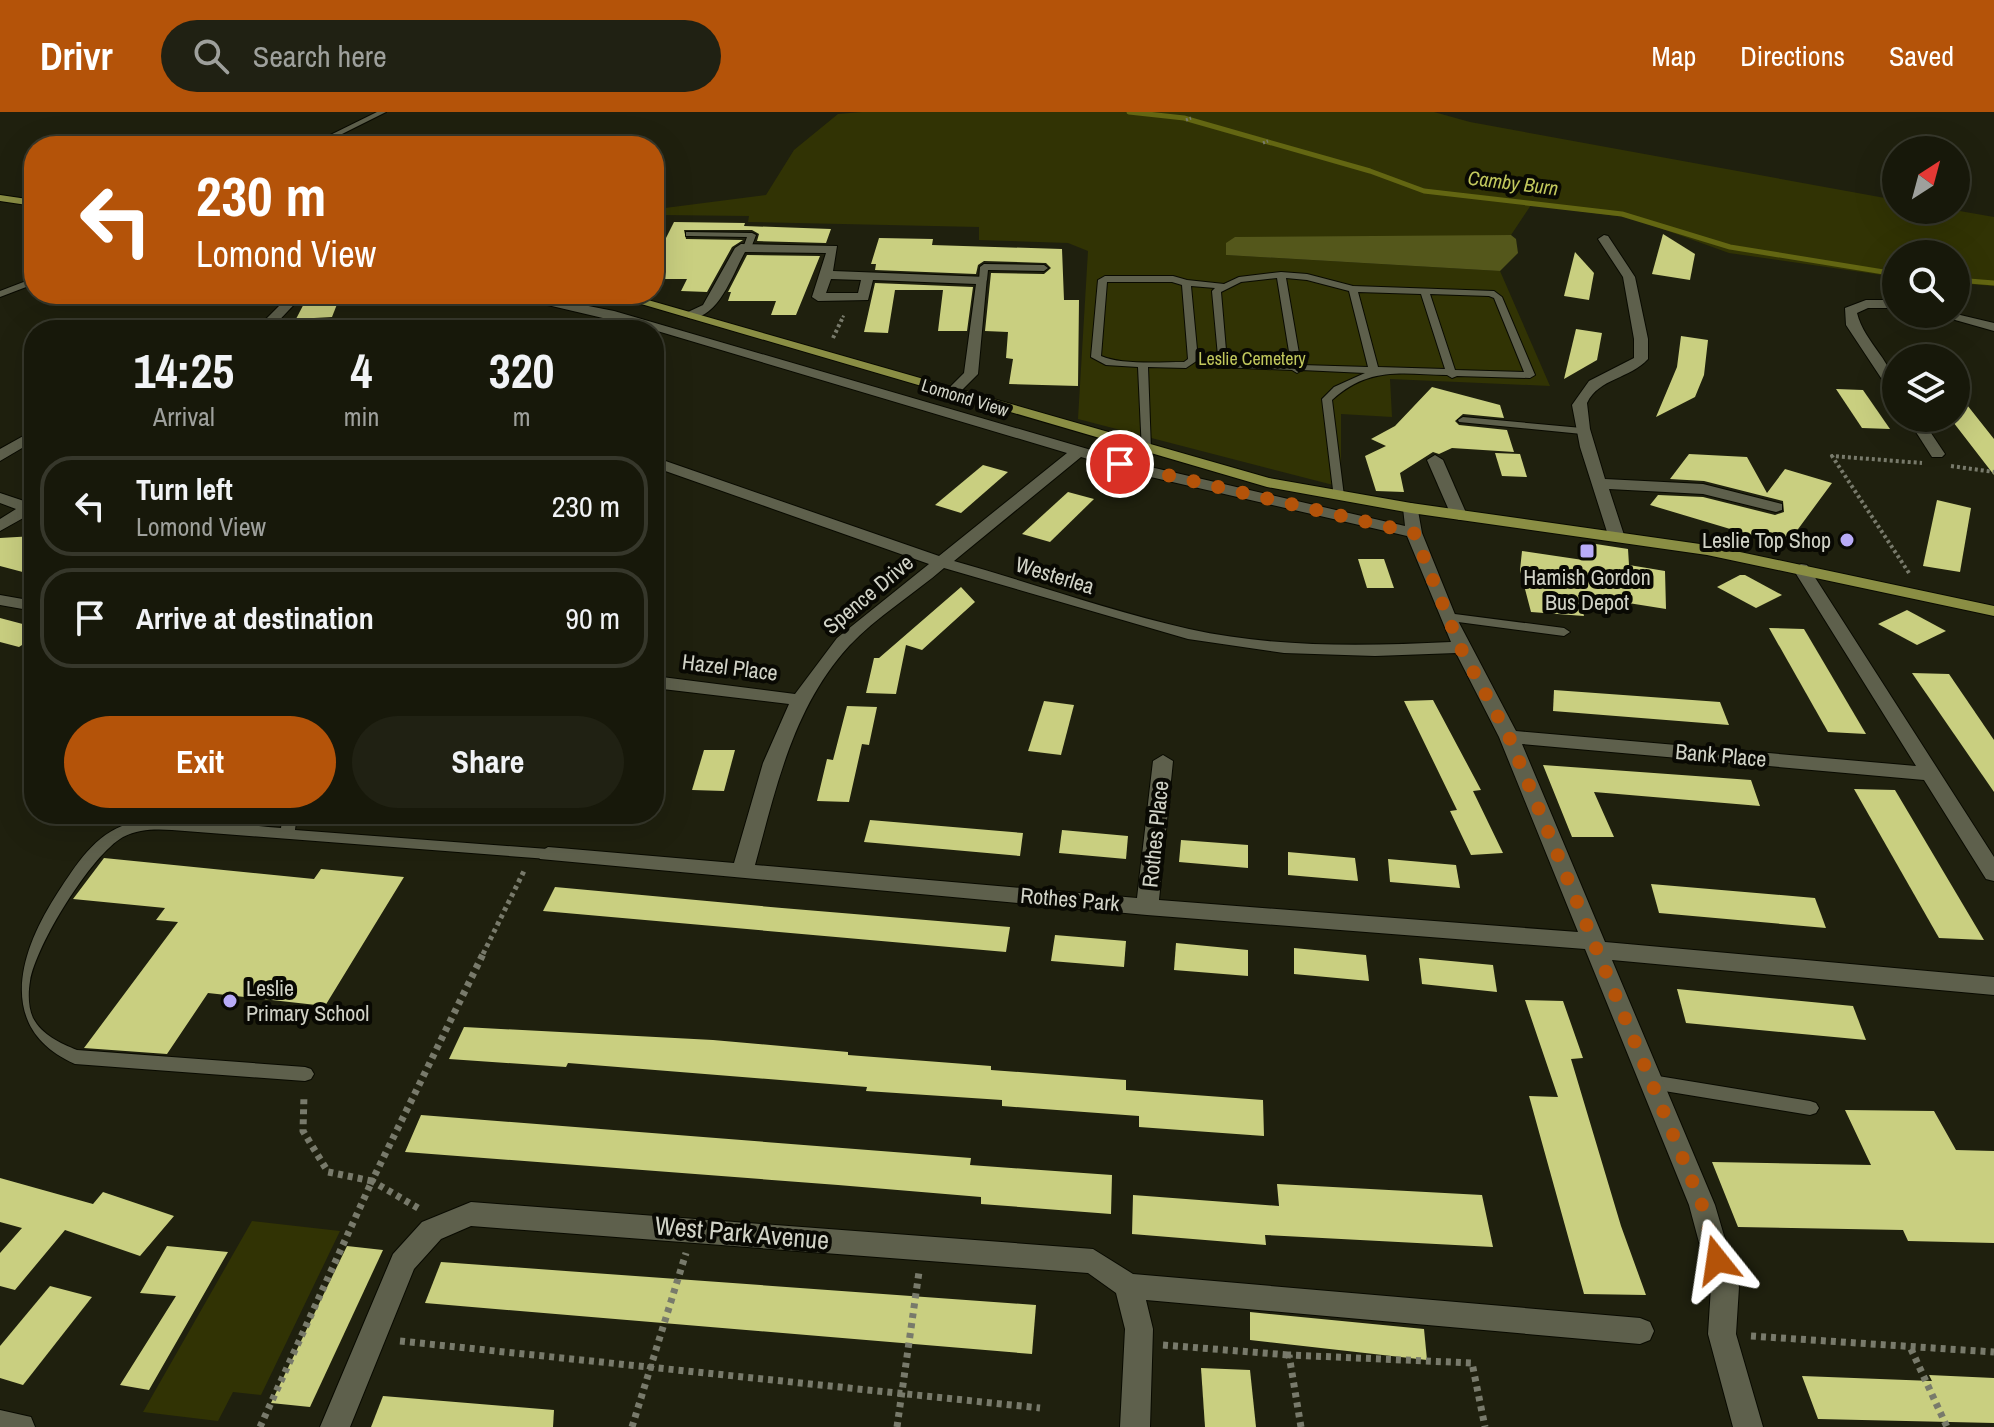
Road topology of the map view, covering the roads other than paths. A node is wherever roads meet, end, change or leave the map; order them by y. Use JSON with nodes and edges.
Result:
{"nodes":[{"id":1,"x":383,"y":112,"type":"edge"},
{"id":2,"x":333,"y":136,"type":"edge"},
{"id":3,"x":0,"y":198,"type":"edge"},
{"id":4,"x":24,"y":202,"type":"edge"},
{"id":5,"x":689,"y":234,"type":"dead end"},
{"id":6,"x":1604,"y":239,"type":"dead end"},
{"id":7,"x":747,"y":248,"type":"junction"},
{"id":8,"x":1044,"y":268,"type":"dead end"},
{"id":9,"x":826,"y":275,"type":"junction"},
{"id":10,"x":1281,"y":275,"type":"junction"},
{"id":11,"x":868,"y":277,"type":"junction"},
{"id":12,"x":983,"y":280,"type":"junction"},
{"id":13,"x":1186,"y":283,"type":"junction"},
{"id":14,"x":24,"y":285,"type":"edge"},
{"id":15,"x":1221,"y":286,"type":"junction"},
{"id":16,"x":1353,"y":289,"type":"junction"},
{"id":17,"x":1424,"y":290,"type":"junction"},
{"id":18,"x":0,"y":294,"type":"edge"},
{"id":19,"x":288,"y":304,"type":"edge"},
{"id":20,"x":558,"y":304,"type":"edge"},
{"id":21,"x":651,"y":304,"type":"edge"},
{"id":22,"x":1882,"y":304,"type":"edge"},
{"id":23,"x":693,"y":315,"type":"junction"},
{"id":24,"x":272,"y":320,"type":"edge"},
{"id":25,"x":625,"y":320,"type":"edge"},
{"id":26,"x":1970,"y":321,"type":"edge"},
{"id":27,"x":1994,"y":327,"type":"edge"},
{"id":28,"x":664,"y":334,"type":"edge"},
{"id":29,"x":1143,"y":364,"type":"junction"},
{"id":30,"x":1882,"y":369,"type":"edge"},
{"id":31,"x":1297,"y":370,"type":"junction"},
{"id":32,"x":1374,"y":372,"type":"junction"},
{"id":33,"x":1452,"y":375,"type":"junction"},
{"id":34,"x":952,"y":392,"type":"junction"},
{"id":35,"x":1463,"y":420,"type":"dead end"},
{"id":36,"x":1582,"y":431,"type":"junction"},
{"id":37,"x":1921,"y":432,"type":"edge"},
{"id":38,"x":24,"y":440,"type":"edge"},
{"id":39,"x":1146,"y":450,"type":"junction"},
{"id":40,"x":1078,"y":452,"type":"junction"},
{"id":41,"x":0,"y":456,"type":"edge"},
{"id":42,"x":1435,"y":460,"type":"dead end"},
{"id":43,"x":1937,"y":461,"type":"road end"},
{"id":44,"x":664,"y":466,"type":"edge"},
{"id":45,"x":1602,"y":484,"type":"junction"},
{"id":46,"x":1338,"y":496,"type":"junction"},
{"id":47,"x":0,"y":498,"type":"edge"},
{"id":48,"x":24,"y":504,"type":"edge"},
{"id":49,"x":1776,"y":507,"type":"dead end"},
{"id":50,"x":1411,"y":508,"type":"junction"},
{"id":51,"x":24,"y":511,"type":"edge"},
{"id":52,"x":1459,"y":515,"type":"junction"},
{"id":53,"x":0,"y":526,"type":"edge"},
{"id":54,"x":1414,"y":533,"type":"junction"},
{"id":55,"x":1616,"y":535,"type":"junction"},
{"id":56,"x":942,"y":564,"type":"junction"},
{"id":57,"x":1801,"y":569,"type":"junction"},
{"id":58,"x":0,"y":600,"type":"edge"},
{"id":59,"x":24,"y":604,"type":"edge"},
{"id":60,"x":1994,"y":611,"type":"edge"},
{"id":61,"x":1447,"y":617,"type":"junction"},
{"id":62,"x":1564,"y":632,"type":"dead end"},
{"id":63,"x":1460,"y":647,"type":"junction"},
{"id":64,"x":664,"y":683,"type":"edge"},
{"id":65,"x":800,"y":700,"type":"junction"},
{"id":66,"x":1509,"y":737,"type":"junction"},
{"id":67,"x":1163,"y":761,"type":"dead end"},
{"id":68,"x":1932,"y":774,"type":"junction"},
{"id":69,"x":288,"y":824,"type":"edge"},
{"id":70,"x":287,"y":834,"type":"junction"},
{"id":71,"x":540,"y":853,"type":"joint"},
{"id":72,"x":743,"y":869,"type":"junction"},
{"id":73,"x":1994,"y":874,"type":"edge"},
{"id":74,"x":1147,"y":907,"type":"junction"},
{"id":75,"x":1595,"y":945,"type":"junction"},
{"id":76,"x":1994,"y":986,"type":"edge"},
{"id":77,"x":305,"y":1074,"type":"road end"},
{"id":78,"x":1652,"y":1082,"type":"junction"},
{"id":79,"x":1810,"y":1108,"type":"dead end"},
{"id":80,"x":1128,"y":1286,"type":"junction"},
{"id":81,"x":1640,"y":1331,"type":"dead end"},
{"id":82,"x":0,"y":1424,"type":"edge"},
{"id":83,"x":20,"y":1427,"type":"edge"},
{"id":84,"x":335,"y":1427,"type":"edge"},
{"id":85,"x":1135,"y":1427,"type":"edge"},
{"id":86,"x":1748,"y":1427,"type":"edge"}],
"edges":[{"from":1,"to":2,"type":"lane"},
{"from":3,"to":4,"type":"main road"},
{"from":5,"to":7,"type":"lane"},
{"from":6,"to":36,"type":"street"},
{"from":7,"to":9,"type":"street"},
{"from":7,"to":23,"type":"street"},
{"from":8,"to":12,"type":"lane"},
{"from":9,"to":11,"type":"street"},
{"from":9,"to":11,"type":"street"},
{"from":10,"to":15,"type":"lane"},
{"from":10,"to":16,"type":"lane"},
{"from":10,"to":31,"type":"lane"},
{"from":11,"to":12,"type":"street"},
{"from":12,"to":34,"type":"street"},
{"from":13,"to":15,"type":"lane"},
{"from":13,"to":29,"type":"lane"},
{"from":13,"to":29,"type":"lane"},
{"from":14,"to":18,"type":"lane"},
{"from":15,"to":31,"type":"lane"},
{"from":16,"to":17,"type":"lane"},
{"from":16,"to":32,"type":"lane"},
{"from":17,"to":33,"type":"lane"},
{"from":17,"to":33,"type":"lane"},
{"from":19,"to":24,"type":"street"},
{"from":20,"to":25,"type":"street","name":"Lomond View"},
{"from":21,"to":23,"type":"main road"},
{"from":22,"to":30,"type":"street"},
{"from":23,"to":34,"type":"main road"},
{"from":26,"to":27,"type":"street"},
{"from":28,"to":40,"type":"street","name":"Lomond View"},
{"from":29,"to":39,"type":"lane"},
{"from":31,"to":32,"type":"lane"},
{"from":32,"to":33,"type":"lane"},
{"from":32,"to":46,"type":"lane"},
{"from":34,"to":39,"type":"main road"},
{"from":35,"to":36,"type":"lane"},
{"from":36,"to":45,"type":"street"},
{"from":37,"to":43,"type":"street"},
{"from":38,"to":41,"type":"street"},
{"from":39,"to":46,"type":"main road"},
{"from":40,"to":54,"type":"street","name":"Lomond View"},
{"from":40,"to":56,"type":"street","name":"Spence Drive"},
{"from":42,"to":52,"type":"street"},
{"from":44,"to":56,"type":"street","name":"Westerlea"},
{"from":45,"to":49,"type":"street"},
{"from":45,"to":55,"type":"street"},
{"from":46,"to":50,"type":"main road"},
{"from":47,"to":48,"type":"street"},
{"from":50,"to":52,"type":"main road"},
{"from":50,"to":54,"type":"street"},
{"from":51,"to":53,"type":"street"},
{"from":52,"to":55,"type":"main road"},
{"from":54,"to":61,"type":"street"},
{"from":55,"to":57,"type":"main road"},
{"from":56,"to":63,"type":"street","name":"Westerlea"},
{"from":56,"to":65,"type":"street","name":"Spence Drive"},
{"from":57,"to":60,"type":"main road"},
{"from":57,"to":68,"type":"street"},
{"from":58,"to":59,"type":"street"},
{"from":61,"to":62,"type":"lane"},
{"from":61,"to":63,"type":"street"},
{"from":63,"to":66,"type":"street"},
{"from":64,"to":65,"type":"street","name":"Hazel Place"},
{"from":65,"to":72,"type":"street","name":"Spence Drive"},
{"from":66,"to":68,"type":"street","name":"Bank Place"},
{"from":66,"to":75,"type":"street"},
{"from":67,"to":74,"type":"street","name":"Rothes Place"},
{"from":68,"to":73,"type":"street"},
{"from":69,"to":70,"type":"lane"},
{"from":70,"to":71,"type":"lane"},
{"from":70,"to":77,"type":"lane"},
{"from":71,"to":72,"type":"street","name":"Rothes Park"},
{"from":72,"to":74,"type":"street","name":"Rothes Park"},
{"from":74,"to":75,"type":"street","name":"Rothes Park"},
{"from":75,"to":76,"type":"street"},
{"from":75,"to":78,"type":"street"},
{"from":78,"to":79,"type":"lane"},
{"from":78,"to":86,"type":"street"},
{"from":80,"to":81,"type":"street"},
{"from":80,"to":84,"type":"street","name":"West Park Avenue"},
{"from":80,"to":85,"type":"street"},
{"from":82,"to":83,"type":"street"}]}
